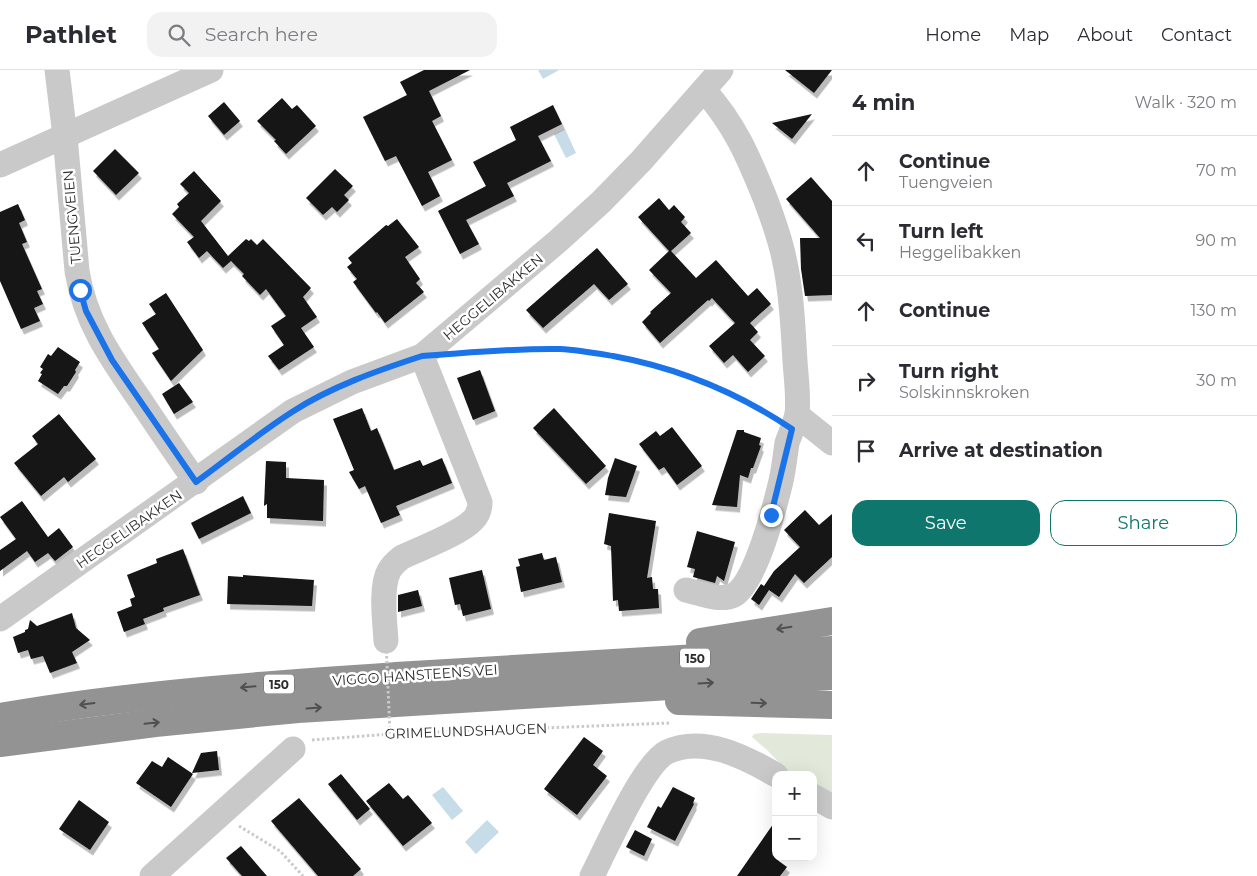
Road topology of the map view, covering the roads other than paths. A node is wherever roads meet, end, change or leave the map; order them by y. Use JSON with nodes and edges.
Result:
{"nodes":[{"id":1,"x":57,"y":70,"type":"edge"},
{"id":2,"x":211,"y":70,"type":"edge"},
{"id":3,"x":721,"y":70,"type":"edge"},
{"id":4,"x":704,"y":90,"type":"junction"},
{"id":5,"x":65,"y":136,"type":"junction"},
{"id":6,"x":0,"y":164,"type":"edge"},
{"id":7,"x":422,"y":356,"type":"junction"},
{"id":8,"x":794,"y":422,"type":"junction"},
{"id":9,"x":832,"y":443,"type":"edge"},
{"id":10,"x":196,"y":482,"type":"junction"},
{"id":11,"x":686,"y":590,"type":"dead end"},
{"id":12,"x":0,"y":619,"type":"edge"},
{"id":13,"x":832,"y":621,"type":"edge"},
{"id":14,"x":386,"y":642,"type":"road end"},
{"id":15,"x":832,"y":650,"type":"edge"},
{"id":16,"x":559,"y":665,"type":"junction"},
{"id":17,"x":832,"y":676,"type":"edge"},
{"id":18,"x":500,"y":696,"type":"junction"},
{"id":19,"x":832,"y":705,"type":"edge"},
{"id":20,"x":0,"y":717,"type":"edge"},
{"id":21,"x":0,"y":743,"type":"edge"},
{"id":22,"x":293,"y":749,"type":"road end"},
{"id":23,"x":772,"y":773,"type":"edge"},
{"id":24,"x":817,"y":798,"type":"edge"},
{"id":25,"x":832,"y":807,"type":"edge"},
{"id":26,"x":152,"y":876,"type":"edge"},
{"id":27,"x":592,"y":876,"type":"edge"}],
"edges":[{"from":1,"to":5,"type":"street","name":"TUENGVEIEN"},
{"from":2,"to":5,"type":"street"},
{"from":3,"to":4,"type":"street","name":"HEGGELIBAKKEN"},
{"from":4,"to":7,"type":"street","name":"HEGGELIBAKKEN"},
{"from":4,"to":8,"type":"street"},
{"from":5,"to":6,"type":"street"},
{"from":5,"to":10,"type":"street","name":"TUENGVEIEN"},
{"from":7,"to":10,"type":"street","name":"HEGGELIBAKKEN"},
{"from":7,"to":14,"type":"street"},
{"from":8,"to":9,"type":"street"},
{"from":8,"to":11,"type":"street"},
{"from":10,"to":12,"type":"street","name":"HEGGELIBAKKEN"},
{"from":13,"to":16,"type":"highway","one_way":true},
{"from":15,"to":16,"type":"highway","name":"VIGGO HANSTEENS VEI","number":"150"},
{"from":16,"to":20,"type":"highway","name":"VIGGO HANSTEENS VEI","number":"150","one_way":true},
{"from":18,"to":17,"type":"highway","name":"VIGGO HANSTEENS VEI","number":"150","one_way":true},
{"from":18,"to":19,"type":"highway","one_way":true},
{"from":21,"to":18,"type":"highway","name":"VIGGO HANSTEENS VEI","number":"150","one_way":true},
{"from":22,"to":26,"type":"street"},
{"from":23,"to":27,"type":"street"},
{"from":24,"to":25,"type":"street"}]}
